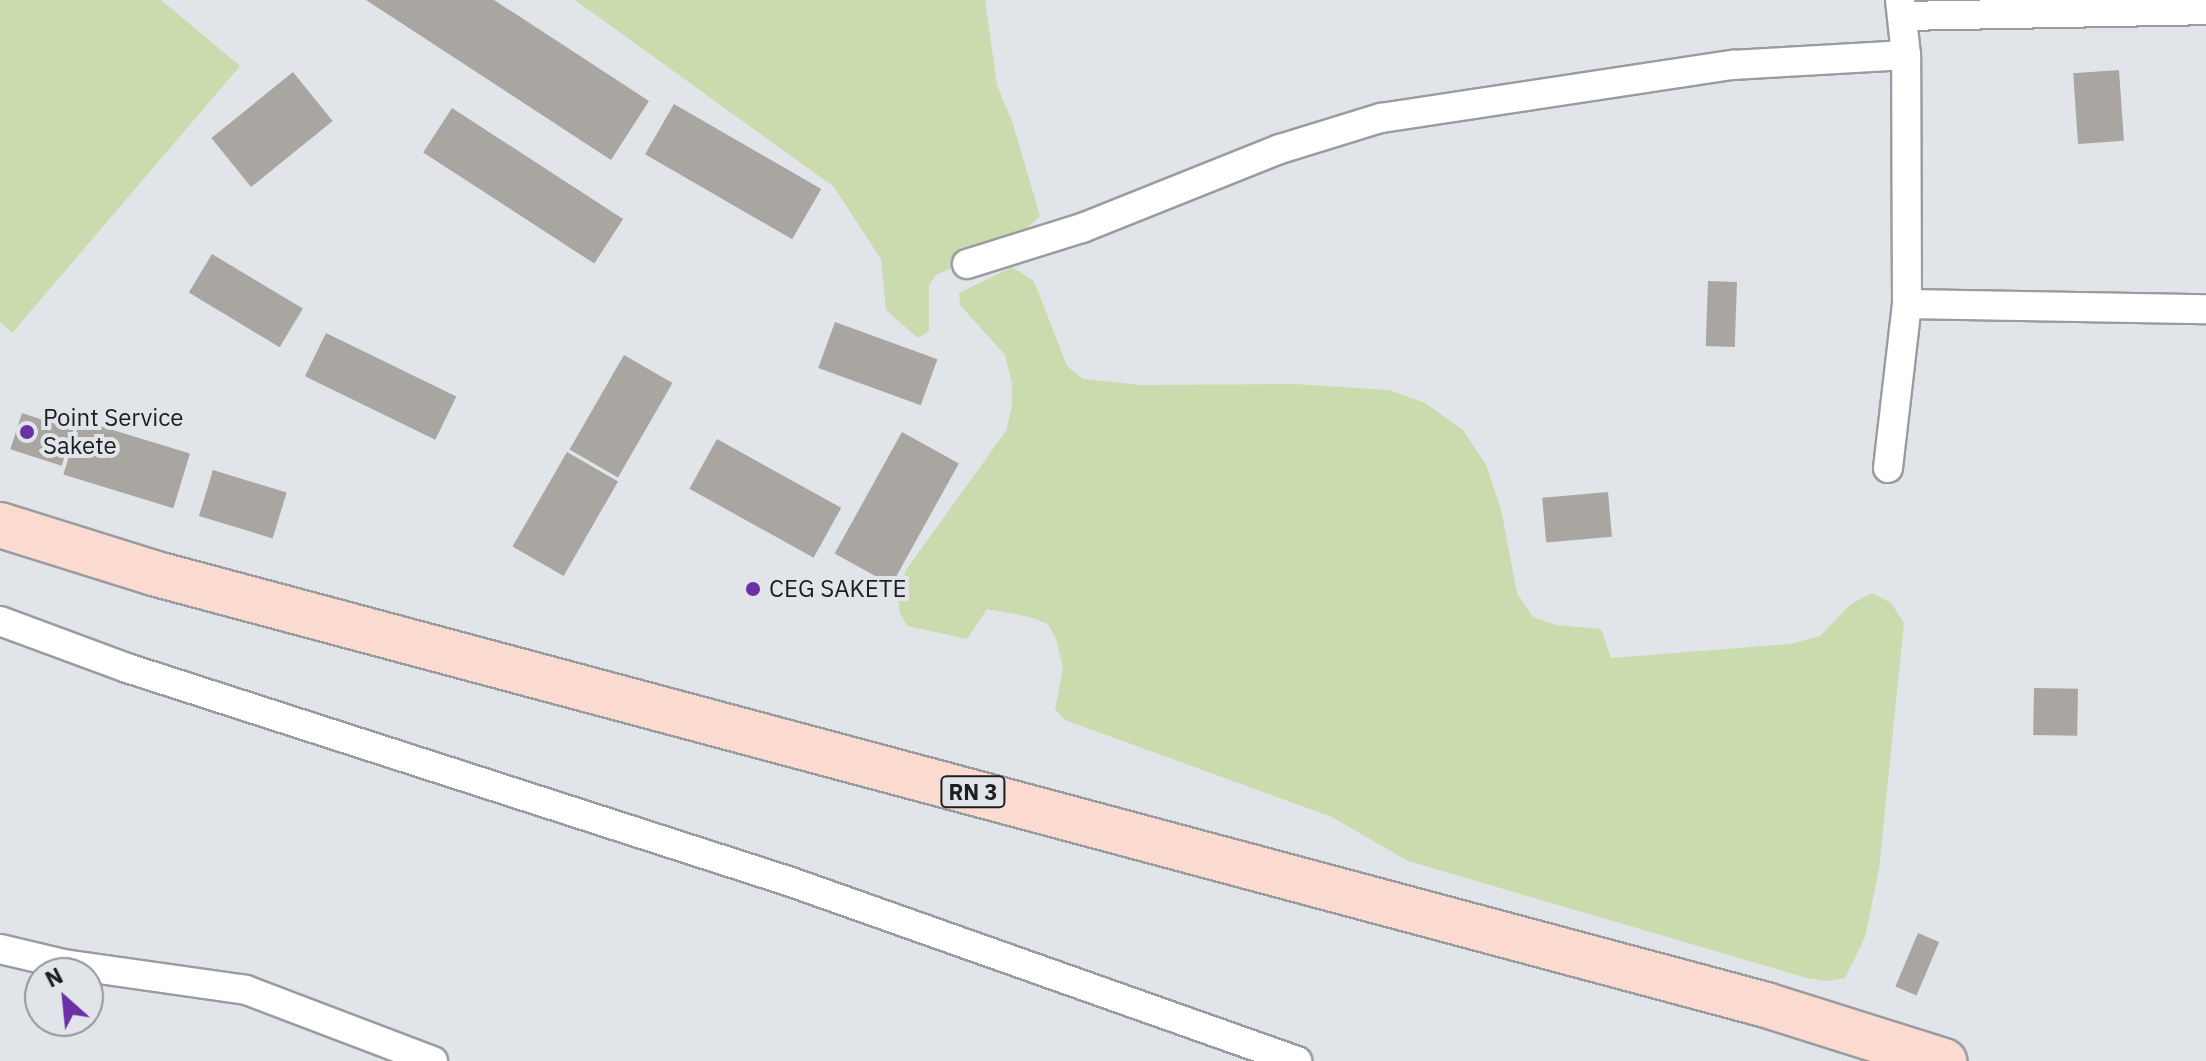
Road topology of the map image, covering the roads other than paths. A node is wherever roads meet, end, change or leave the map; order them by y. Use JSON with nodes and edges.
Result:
{"nodes":[{"id":1,"x":1901,"y":8,"type":"edge"},
{"id":2,"x":2206,"y":10,"type":"edge"},
{"id":3,"x":1906,"y":55,"type":"junction"},
{"id":4,"x":967,"y":264,"type":"dead end"},
{"id":5,"x":1907,"y":304,"type":"junction"},
{"id":6,"x":2206,"y":309,"type":"edge"},
{"id":7,"x":1888,"y":468,"type":"dead end"},
{"id":8,"x":0,"y":525,"type":"edge"},
{"id":9,"x":0,"y":621,"type":"edge"},
{"id":10,"x":0,"y":949,"type":"edge"},
{"id":11,"x":433,"y":1061,"type":"edge"},
{"id":12,"x":1297,"y":1061,"type":"edge"},
{"id":13,"x":1944,"y":1061,"type":"edge"}],
"edges":[{"from":1,"to":2,"type":"street"},
{"from":1,"to":3,"type":"street"},
{"from":3,"to":4,"type":"street"},
{"from":3,"to":5,"type":"street"},
{"from":5,"to":6,"type":"street"},
{"from":5,"to":7,"type":"street"},
{"from":8,"to":13,"type":"main road","number":"RN 3"},
{"from":9,"to":12,"type":"street"},
{"from":10,"to":11,"type":"street"}]}
